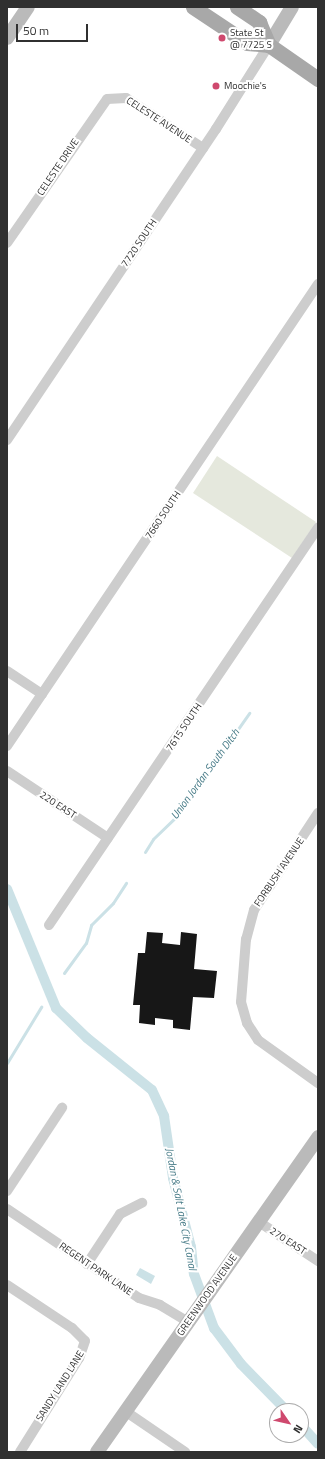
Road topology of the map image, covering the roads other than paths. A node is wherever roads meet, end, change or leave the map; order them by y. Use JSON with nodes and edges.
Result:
{"nodes":[{"id":1,"x":28,"y":7,"type":"edge"},
{"id":2,"x":193,"y":7,"type":"edge"},
{"id":3,"x":237,"y":7,"type":"edge"},
{"id":4,"x":292,"y":7,"type":"edge"},
{"id":5,"x":7,"y":38,"type":"edge"},
{"id":6,"x":269,"y":45,"type":"junction"},
{"id":7,"x":318,"y":79,"type":"edge"},
{"id":8,"x":113,"y":96,"type":"joint"},
{"id":9,"x":204,"y":148,"type":"junction"},
{"id":10,"x":7,"y":243,"type":"edge"},
{"id":11,"x":318,"y":284,"type":"edge"},
{"id":12,"x":7,"y":440,"type":"edge"},
{"id":13,"x":318,"y":527,"type":"edge"},
{"id":14,"x":7,"y":671,"type":"edge"},
{"id":15,"x":42,"y":694,"type":"junction"},
{"id":16,"x":7,"y":746,"type":"edge"},
{"id":17,"x":7,"y":771,"type":"edge"},
{"id":18,"x":318,"y":814,"type":"edge"},
{"id":19,"x":108,"y":838,"type":"junction"},
{"id":20,"x":49,"y":925,"type":"dead end"},
{"id":21,"x":318,"y":1082,"type":"edge"},
{"id":22,"x":62,"y":1108,"type":"dead end"},
{"id":23,"x":318,"y":1137,"type":"edge"},
{"id":24,"x":7,"y":1191,"type":"edge"},
{"id":25,"x":142,"y":1203,"type":"dead end"},
{"id":26,"x":7,"y":1209,"type":"edge"},
{"id":27,"x":259,"y":1222,"type":"junction"},
{"id":28,"x":318,"y":1261,"type":"edge"},
{"id":29,"x":87,"y":1264,"type":"junction"},
{"id":30,"x":7,"y":1285,"type":"edge"},
{"id":31,"x":191,"y":1318,"type":"junction"},
{"id":32,"x":125,"y":1411,"type":"junction"},
{"id":33,"x":20,"y":1452,"type":"edge"},
{"id":34,"x":96,"y":1452,"type":"edge"},
{"id":35,"x":185,"y":1452,"type":"edge"}],
"edges":[{"from":1,"to":5,"type":"street"},
{"from":2,"to":6,"type":"main road"},
{"from":3,"to":6,"type":"main road"},
{"from":4,"to":6,"type":"street"},
{"from":6,"to":7,"type":"main road"},
{"from":6,"to":9,"type":"street","name":"7720 SOUTH"},
{"from":8,"to":9,"type":"street","name":"CELESTE AVENUE"},
{"from":8,"to":10,"type":"street","name":"CELESTE DRIVE"},
{"from":9,"to":12,"type":"street","name":"7720 SOUTH"},
{"from":11,"to":15,"type":"street","name":"7660 SOUTH"},
{"from":13,"to":19,"type":"street","name":"7615 SOUTH"},
{"from":14,"to":15,"type":"street"},
{"from":15,"to":16,"type":"street","name":"7660 SOUTH"},
{"from":17,"to":19,"type":"street","name":"220 EAST"},
{"from":18,"to":21,"type":"street","name":"FORBUSH AVENUE"},
{"from":19,"to":20,"type":"street","name":"7615 SOUTH"},
{"from":22,"to":24,"type":"street"},
{"from":23,"to":27,"type":"street","name":"GREENWOOD AVENUE"},
{"from":25,"to":29,"type":"street"},
{"from":26,"to":29,"type":"street","name":"REGENT PARK LANE"},
{"from":27,"to":28,"type":"street","name":"270 EAST"},
{"from":27,"to":31,"type":"street","name":"GREENWOOD AVENUE"},
{"from":29,"to":31,"type":"street","name":"REGENT PARK LANE"},
{"from":30,"to":33,"type":"street","name":"SANDY LAND LANE"},
{"from":31,"to":32,"type":"street","name":"GREENWOOD AVENUE"},
{"from":32,"to":34,"type":"street","name":"GREENWOOD AVENUE"},
{"from":32,"to":35,"type":"street"}]}
